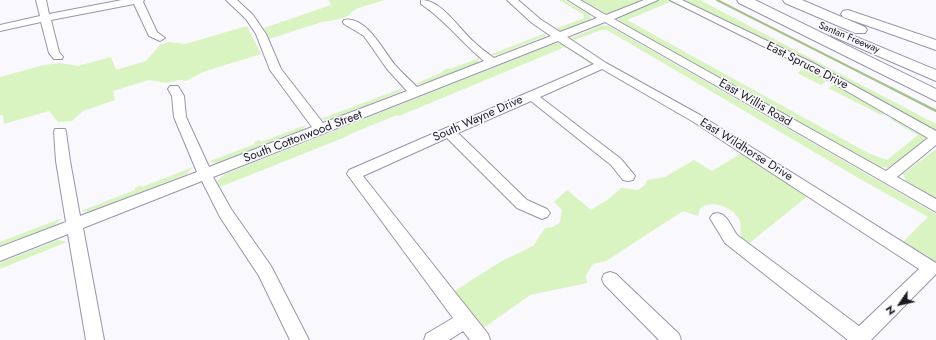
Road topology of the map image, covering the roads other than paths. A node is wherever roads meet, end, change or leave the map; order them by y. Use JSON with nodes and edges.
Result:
{"nodes":[{"id":1,"x":41,"y":0,"type":"edge"},
{"id":2,"x":138,"y":0,"type":"edge"},
{"id":3,"x":231,"y":0,"type":"edge"},
{"id":4,"x":512,"y":0,"type":"edge"},
{"id":5,"x":573,"y":0,"type":"edge"},
{"id":6,"x":652,"y":0,"type":"edge"},
{"id":7,"x":675,"y":0,"type":"edge"},
{"id":8,"x":744,"y":0,"type":"edge"},
{"id":9,"x":762,"y":0,"type":"edge"},
{"id":10,"x":790,"y":0,"type":"edge"},
{"id":11,"x":811,"y":0,"type":"edge"},
{"id":12,"x":424,"y":2,"type":"dead end"},
{"id":13,"x":46,"y":17,"type":"junction"},
{"id":14,"x":606,"y":19,"type":"junction"},
{"id":15,"x":348,"y":22,"type":"dead end"},
{"id":16,"x":0,"y":28,"type":"edge"},
{"id":17,"x":558,"y":37,"type":"junction"},
{"id":18,"x":160,"y":38,"type":"dead end"},
{"id":19,"x":936,"y":46,"type":"edge"},
{"id":20,"x":58,"y":57,"type":"dead end"},
{"id":21,"x":936,"y":61,"type":"edge"},
{"id":22,"x":493,"y":63,"type":"junction"},
{"id":23,"x":602,"y":65,"type":"junction"},
{"id":24,"x":936,"y":76,"type":"edge"},
{"id":25,"x":174,"y":89,"type":"dead end"},
{"id":26,"x":416,"y":93,"type":"junction"},
{"id":27,"x":532,"y":96,"type":"junction"},
{"id":28,"x":936,"y":96,"type":"edge"},
{"id":29,"x":321,"y":130,"type":"junction"},
{"id":30,"x":60,"y":132,"type":"dead end"},
{"id":31,"x":448,"y":132,"type":"junction"},
{"id":32,"x":936,"y":138,"type":"edge"},
{"id":33,"x":205,"y":174,"type":"junction"},
{"id":34,"x":628,"y":176,"type":"dead end"},
{"id":35,"x":887,"y":178,"type":"junction"},
{"id":36,"x":936,"y":206,"type":"edge"},
{"id":37,"x":542,"y":212,"type":"dead end"},
{"id":38,"x":718,"y":218,"type":"dead end"},
{"id":39,"x":74,"y":225,"type":"junction"},
{"id":40,"x":0,"y":254,"type":"edge"},
{"id":41,"x":610,"y":279,"type":"dead end"},
{"id":42,"x":465,"y":320,"type":"junction"},
{"id":43,"x":859,"y":339,"type":"edge"},
{"id":44,"x":95,"y":340,"type":"edge"},
{"id":45,"x":300,"y":340,"type":"edge"},
{"id":46,"x":433,"y":340,"type":"edge"},
{"id":47,"x":481,"y":340,"type":"edge"},
{"id":48,"x":672,"y":340,"type":"edge"}],
"edges":[{"from":1,"to":13,"type":"street"},
{"from":2,"to":13,"type":"street"},
{"from":2,"to":18,"type":"street"},
{"from":3,"to":29,"type":"street"},
{"from":4,"to":17,"type":"street","name":"East Wildhorse Drive"},
{"from":5,"to":14,"type":"street","name":"East Willis Road"},
{"from":6,"to":14,"type":"street","name":"South Cottonwood Street"},
{"from":7,"to":32,"type":"street","name":"East Spruce Drive"},
{"from":8,"to":28,"type":"highway"},
{"from":9,"to":24,"type":"highway","name":"Santan Freeway"},
{"from":10,"to":21,"type":"highway","name":"Santan Freeway"},
{"from":11,"to":19,"type":"highway"},
{"from":12,"to":22,"type":"street"},
{"from":13,"to":16,"type":"street"},
{"from":13,"to":20,"type":"street"},
{"from":14,"to":17,"type":"street","name":"South Cottonwood Street"},
{"from":14,"to":35,"type":"street","name":"East Willis Road"},
{"from":15,"to":26,"type":"street"},
{"from":17,"to":22,"type":"street","name":"South Cottonwood Street"},
{"from":17,"to":23,"type":"street","name":"East Wildhorse Drive"},
{"from":22,"to":26,"type":"street","name":"South Cottonwood Street"},
{"from":23,"to":27,"type":"street","name":"South Wayne Drive"},
{"from":23,"to":43,"type":"street","name":"East Wildhorse Drive"},
{"from":25,"to":33,"type":"street"},
{"from":26,"to":29,"type":"street","name":"South Cottonwood Street"},
{"from":27,"to":31,"type":"street","name":"South Wayne Drive"},
{"from":27,"to":34,"type":"street"},
{"from":29,"to":33,"type":"street","name":"South Cottonwood Street"},
{"from":30,"to":39,"type":"street"},
{"from":31,"to":37,"type":"street"},
{"from":31,"to":42,"type":"street","name":"South Wayne Drive"},
{"from":32,"to":35,"type":"street"},
{"from":33,"to":39,"type":"street","name":"South Cottonwood Street"},
{"from":33,"to":45,"type":"street"},
{"from":35,"to":36,"type":"street","name":"East Willis Road"},
{"from":38,"to":43,"type":"street"},
{"from":39,"to":40,"type":"street","name":"South Cottonwood Street"},
{"from":39,"to":44,"type":"street"},
{"from":41,"to":48,"type":"street"},
{"from":42,"to":46,"type":"street"},
{"from":42,"to":47,"type":"street"}]}
